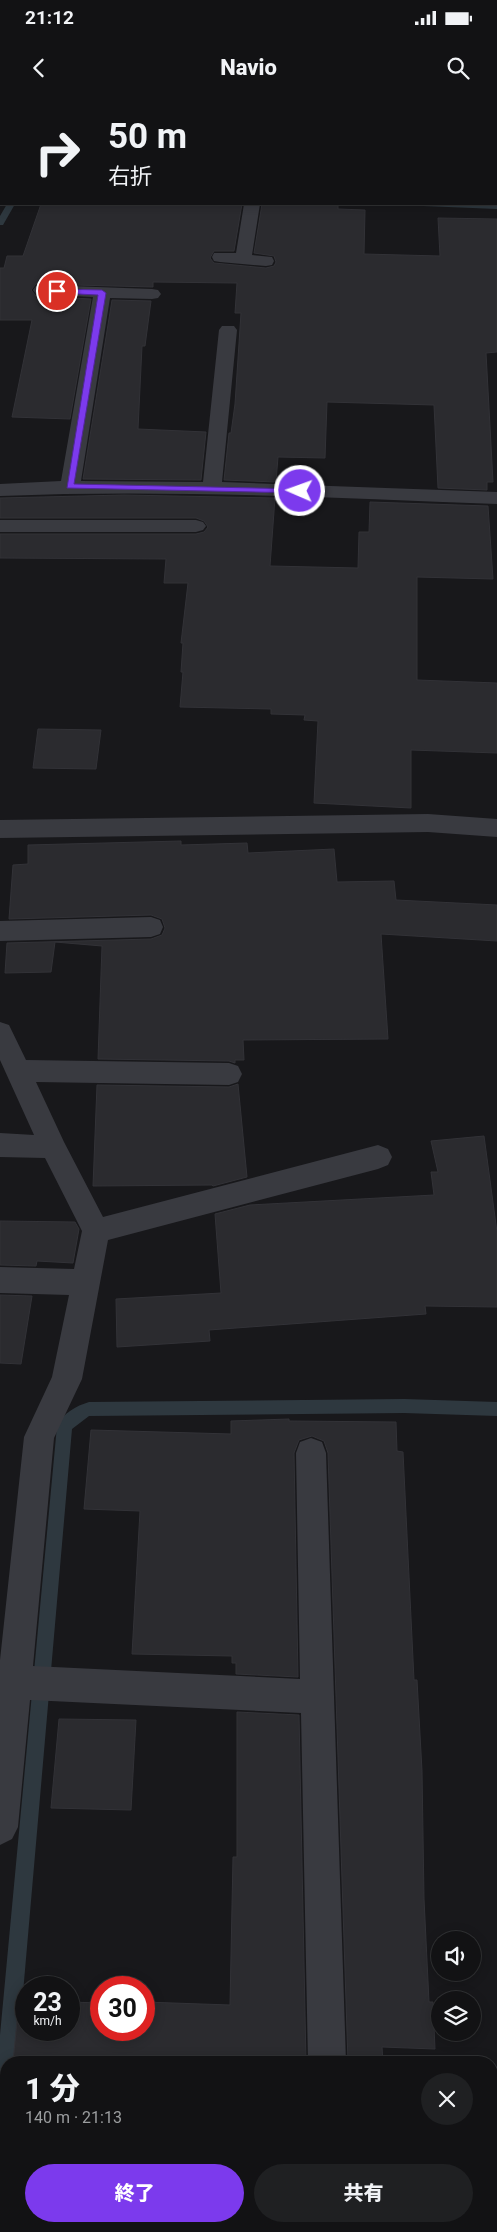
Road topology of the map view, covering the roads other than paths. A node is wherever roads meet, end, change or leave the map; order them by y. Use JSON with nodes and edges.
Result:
{"nodes":[{"id":1,"x":252,"y":205,"type":"edge"},
{"id":2,"x":220,"y":257,"type":"dead end"},
{"id":3,"x":243,"y":259,"type":"junction"},
{"id":4,"x":266,"y":261,"type":"dead end"},
{"id":5,"x":42,"y":290,"type":"dead end"},
{"id":6,"x":102,"y":293,"type":"junction"},
{"id":7,"x":152,"y":294,"type":"dead end"},
{"id":8,"x":228,"y":330,"type":"dead end"},
{"id":9,"x":70,"y":487,"type":"junction"},
{"id":10,"x":212,"y":488,"type":"junction"},
{"id":11,"x":0,"y":490,"type":"edge"},
{"id":12,"x":497,"y":498,"type":"edge"},
{"id":13,"x":0,"y":526,"type":"edge"},
{"id":14,"x":196,"y":526,"type":"dead end"},
{"id":15,"x":497,"y":828,"type":"edge"},
{"id":16,"x":0,"y":829,"type":"edge"},
{"id":17,"x":151,"y":928,"type":"dead end"},
{"id":18,"x":0,"y":931,"type":"edge"},
{"id":19,"x":0,"y":1032,"type":"edge"},
{"id":20,"x":17,"y":1071,"type":"junction"},
{"id":21,"x":229,"y":1074,"type":"dead end"},
{"id":22,"x":0,"y":1145,"type":"edge"},
{"id":23,"x":53,"y":1147,"type":"junction"},
{"id":24,"x":378,"y":1157,"type":"dead end"},
{"id":25,"x":96,"y":1231,"type":"junction"},
{"id":26,"x":0,"y":1280,"type":"edge"},
{"id":27,"x":86,"y":1282,"type":"junction"},
{"id":28,"x":312,"y":1454,"type":"dead end"},
{"id":29,"x":33,"y":1682,"type":"junction"},
{"id":30,"x":318,"y":1697,"type":"junction"},
{"id":31,"x":5,"y":1727,"type":"edge"},
{"id":32,"x":0,"y":1827,"type":"edge"},
{"id":33,"x":327,"y":2056,"type":"edge"}],
"edges":[{"from":1,"to":3,"type":"street"},
{"from":2,"to":3,"type":"street"},
{"from":3,"to":4,"type":"street"},
{"from":5,"to":6,"type":"street"},
{"from":6,"to":7,"type":"street"},
{"from":6,"to":9,"type":"street"},
{"from":8,"to":10,"type":"street"},
{"from":9,"to":10,"type":"street"},
{"from":9,"to":11,"type":"street"},
{"from":10,"to":12,"type":"street"},
{"from":13,"to":14,"type":"street"},
{"from":15,"to":16,"type":"street"},
{"from":17,"to":18,"type":"street"},
{"from":19,"to":20,"type":"street"},
{"from":20,"to":21,"type":"street"},
{"from":20,"to":23,"type":"street"},
{"from":22,"to":23,"type":"street"},
{"from":23,"to":25,"type":"street"},
{"from":24,"to":25,"type":"street"},
{"from":25,"to":27,"type":"street"},
{"from":26,"to":27,"type":"street"},
{"from":27,"to":29,"type":"street"},
{"from":28,"to":30,"type":"street"},
{"from":29,"to":30,"type":"street"},
{"from":29,"to":31,"type":"street"},
{"from":30,"to":33,"type":"street"},
{"from":31,"to":32,"type":"street"}]}
